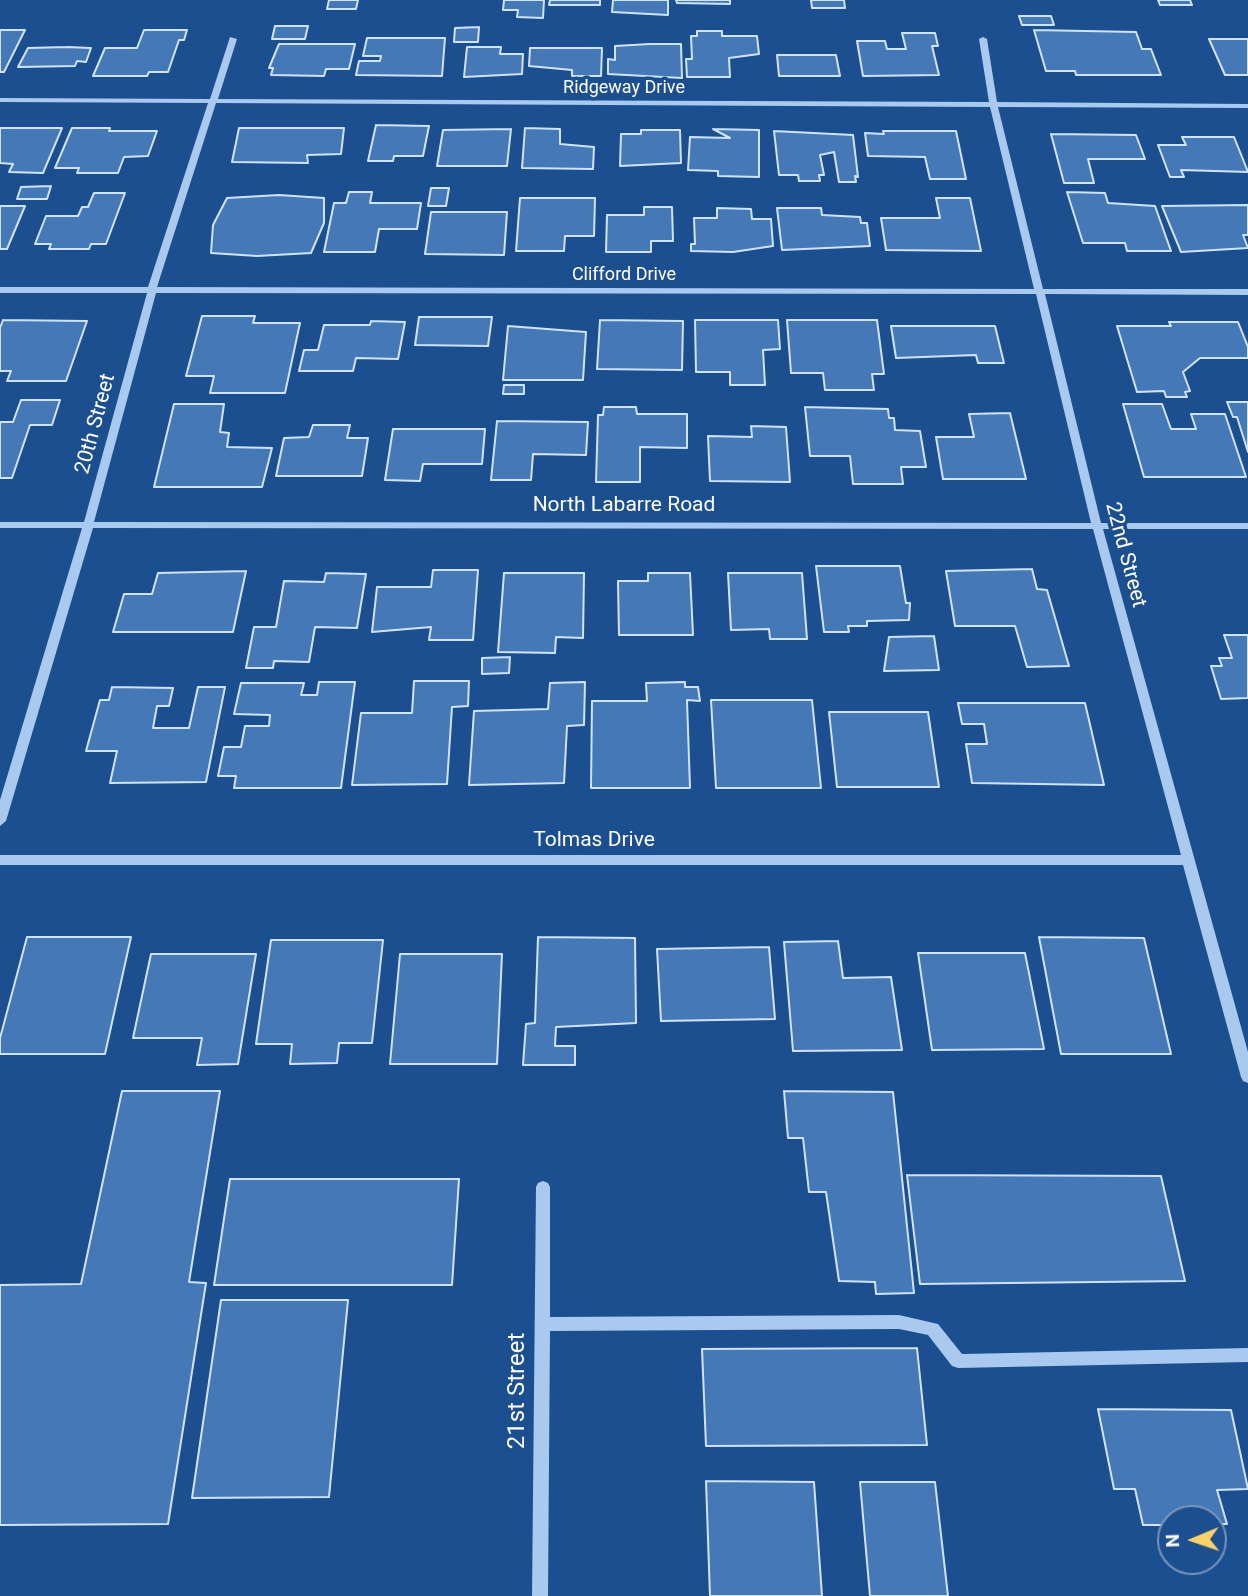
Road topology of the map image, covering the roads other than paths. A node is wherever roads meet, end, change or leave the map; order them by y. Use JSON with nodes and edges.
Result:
{"nodes":[{"id":1,"x":233,"y":39,"type":"dead end"},
{"id":2,"x":984,"y":39,"type":"dead end"},
{"id":3,"x":0,"y":100,"type":"edge"},
{"id":4,"x":214,"y":101,"type":"junction"},
{"id":5,"x":994,"y":106,"type":"junction"},
{"id":6,"x":1248,"y":106,"type":"edge"},
{"id":7,"x":0,"y":290,"type":"edge"},
{"id":8,"x":152,"y":290,"type":"junction"},
{"id":9,"x":1041,"y":291,"type":"junction"},
{"id":10,"x":1248,"y":292,"type":"edge"},
{"id":11,"x":0,"y":526,"type":"edge"},
{"id":12,"x":88,"y":526,"type":"junction"},
{"id":13,"x":1097,"y":526,"type":"junction"},
{"id":14,"x":1248,"y":526,"type":"edge"},
{"id":15,"x":0,"y":821,"type":"edge"},
{"id":16,"x":0,"y":860,"type":"edge"},
{"id":17,"x":1188,"y":860,"type":"junction"},
{"id":18,"x":1248,"y":1077,"type":"edge"},
{"id":19,"x":543,"y":1187,"type":"dead end"},
{"id":20,"x":542,"y":1324,"type":"junction"},
{"id":21,"x":1248,"y":1355,"type":"edge"},
{"id":22,"x":540,"y":1596,"type":"edge"}],
"edges":[{"from":1,"to":4,"type":"street","name":"20th Street"},
{"from":2,"to":5,"type":"street","name":"22nd Street"},
{"from":3,"to":4,"type":"street","name":"Ridgeway Drive"},
{"from":4,"to":5,"type":"street","name":"Ridgeway Drive"},
{"from":4,"to":8,"type":"street","name":"20th Street"},
{"from":5,"to":6,"type":"street","name":"Ridgeway Drive"},
{"from":5,"to":9,"type":"street","name":"22nd Street"},
{"from":7,"to":8,"type":"street","name":"Clifford Drive"},
{"from":8,"to":9,"type":"street","name":"Clifford Drive"},
{"from":8,"to":12,"type":"street","name":"20th Street"},
{"from":9,"to":10,"type":"street","name":"Clifford Drive"},
{"from":9,"to":13,"type":"street","name":"22nd Street"},
{"from":11,"to":12,"type":"street","name":"North Labarre Road"},
{"from":12,"to":13,"type":"street","name":"North Labarre Road"},
{"from":12,"to":15,"type":"street","name":"20th Street"},
{"from":13,"to":14,"type":"street","name":"North Labarre Road"},
{"from":13,"to":17,"type":"street","name":"22nd Street"},
{"from":16,"to":17,"type":"street","name":"Tolmas Drive"},
{"from":17,"to":18,"type":"street","name":"22nd Street"},
{"from":19,"to":20,"type":"street","name":"21st Street"},
{"from":20,"to":21,"type":"street"},
{"from":20,"to":22,"type":"street","name":"21st Street"}]}
